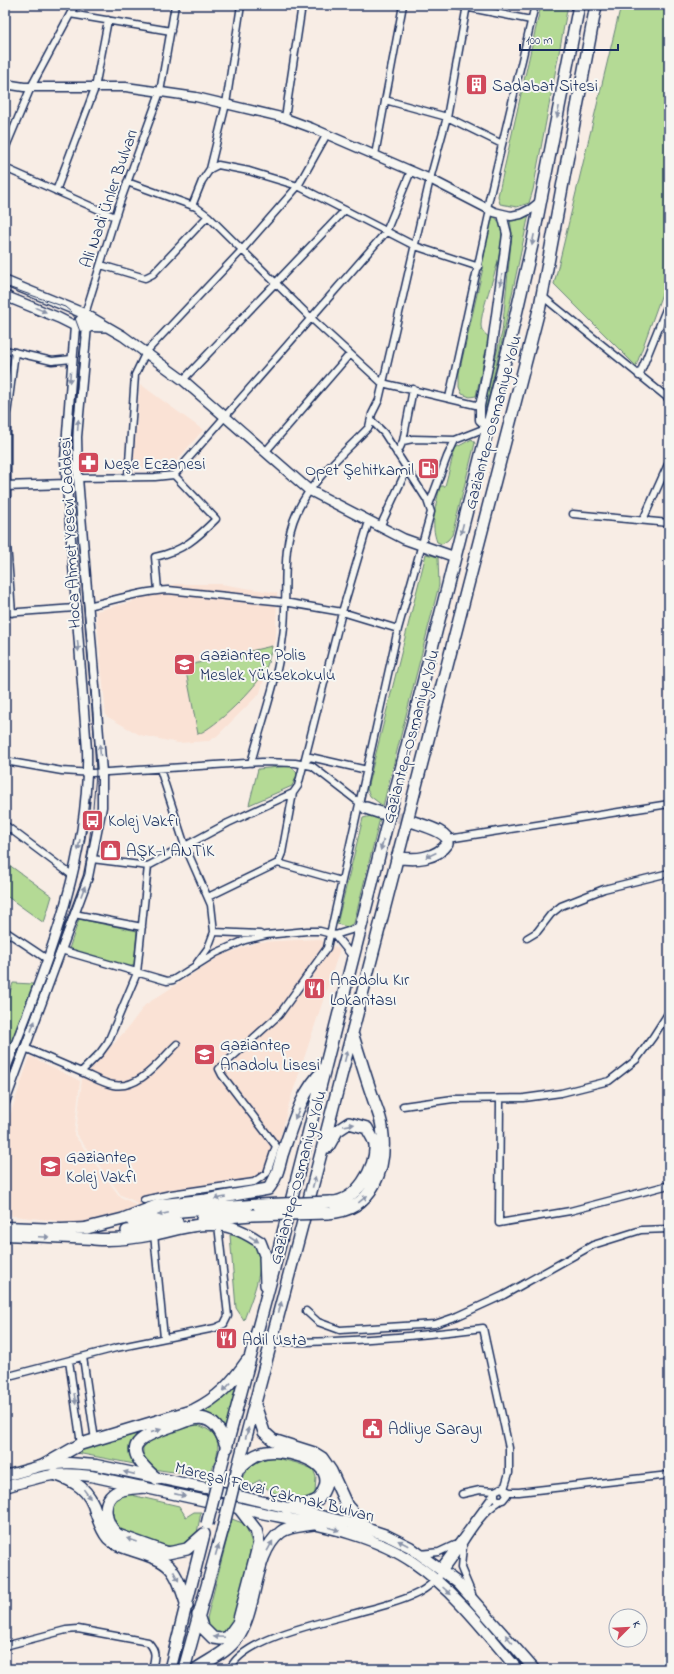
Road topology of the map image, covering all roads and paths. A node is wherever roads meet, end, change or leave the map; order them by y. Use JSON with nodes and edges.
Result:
{"nodes":[{"id":1,"x":75,"y":5,"type":"edge"},
{"id":2,"x":175,"y":5,"type":"edge"},
{"id":3,"x":241,"y":5,"type":"edge"},
{"id":4,"x":302,"y":5,"type":"edge"},
{"id":5,"x":403,"y":5,"type":"edge"},
{"id":6,"x":455,"y":5,"type":"edge"},
{"id":7,"x":535,"y":5,"type":"edge"},
{"id":8,"x":579,"y":5,"type":"edge"},
{"id":9,"x":596,"y":5,"type":"edge"},
{"id":10,"x":467,"y":6,"type":"edge"},
{"id":11,"x":70,"y":14,"type":"junction"},
{"id":12,"x":108,"y":20,"type":"junction"},
{"id":13,"x":531,"y":20,"type":"junction"},
{"id":14,"x":171,"y":31,"type":"junction"},
{"id":15,"x":5,"y":84,"type":"edge"},
{"id":16,"x":31,"y":87,"type":"junction"},
{"id":17,"x":95,"y":88,"type":"junction"},
{"id":18,"x":160,"y":92,"type":"junction"},
{"id":19,"x":385,"y":100,"type":"junction"},
{"id":20,"x":226,"y":104,"type":"junction"},
{"id":21,"x":447,"y":117,"type":"junction"},
{"id":22,"x":285,"y":118,"type":"junction"},
{"id":23,"x":327,"y":134,"type":"junction"},
{"id":24,"x":502,"y":144,"type":"junction"},
{"id":25,"x":5,"y":149,"type":"edge"},
{"id":26,"x":375,"y":155,"type":"junction"},
{"id":27,"x":5,"y":168,"type":"edge"},
{"id":28,"x":210,"y":169,"type":"junction"},
{"id":29,"x":411,"y":170,"type":"junction"},
{"id":30,"x":430,"y":179,"type":"junction"},
{"id":31,"x":127,"y":182,"type":"junction"},
{"id":32,"x":298,"y":186,"type":"junction"},
{"id":33,"x":56,"y":191,"type":"junction"},
{"id":34,"x":541,"y":201,"type":"junction"},
{"id":35,"x":192,"y":206,"type":"junction"},
{"id":36,"x":489,"y":209,"type":"junction"},
{"id":37,"x":345,"y":210,"type":"junction"},
{"id":38,"x":502,"y":214,"type":"junction"},
{"id":39,"x":208,"y":216,"type":"junction"},
{"id":40,"x":115,"y":217,"type":"junction"},
{"id":41,"x":386,"y":232,"type":"junction"},
{"id":42,"x":415,"y":246,"type":"junction"},
{"id":43,"x":242,"y":250,"type":"junction"},
{"id":44,"x":101,"y":265,"type":"junction"},
{"id":45,"x":479,"y":267,"type":"junction"},
{"id":46,"x":5,"y":281,"type":"edge"},
{"id":47,"x":275,"y":284,"type":"junction"},
{"id":48,"x":5,"y":296,"type":"edge"},
{"id":49,"x":542,"y":296,"type":"junction"},
{"id":50,"x":669,"y":302,"type":"edge"},
{"id":51,"x":85,"y":314,"type":"junction"},
{"id":52,"x":311,"y":318,"type":"junction"},
{"id":53,"x":75,"y":326,"type":"junction"},
{"id":54,"x":87,"y":326,"type":"junction"},
{"id":55,"x":109,"y":327,"type":"junction"},
{"id":56,"x":5,"y":350,"type":"edge"},
{"id":57,"x":15,"y":352,"type":"junction"},
{"id":58,"x":146,"y":352,"type":"junction"},
{"id":59,"x":349,"y":355,"type":"junction"},
{"id":60,"x":72,"y":359,"type":"junction"},
{"id":61,"x":639,"y":376,"type":"junction"},
{"id":62,"x":183,"y":380,"type":"junction"},
{"id":63,"x":382,"y":383,"type":"junction"},
{"id":64,"x":413,"y":389,"type":"junction"},
{"id":65,"x":449,"y":398,"type":"junction"},
{"id":66,"x":669,"y":399,"type":"edge"},
{"id":67,"x":480,"y":406,"type":"junction"},
{"id":68,"x":225,"y":415,"type":"junction"},
{"id":69,"x":6,"y":416,"type":"edge"},
{"id":70,"x":370,"y":420,"type":"junction"},
{"id":71,"x":488,"y":427,"type":"junction"},
{"id":72,"x":455,"y":440,"type":"junction"},
{"id":73,"x":403,"y":441,"type":"junction"},
{"id":74,"x":266,"y":451,"type":"junction"},
{"id":75,"x":397,"y":454,"type":"junction"},
{"id":76,"x":669,"y":462,"type":"edge"},
{"id":77,"x":407,"y":469,"type":"junction"},
{"id":78,"x":174,"y":475,"type":"junction"},
{"id":79,"x":128,"y":476,"type":"junction"},
{"id":80,"x":78,"y":478,"type":"junction"},
{"id":81,"x":66,"y":484,"type":"junction"},
{"id":82,"x":7,"y":486,"type":"edge"},
{"id":83,"x":309,"y":490,"type":"junction"},
{"id":84,"x":430,"y":505,"type":"junction"},
{"id":85,"x":573,"y":514,"type":"dead end"},
{"id":86,"x":643,"y":520,"type":"junction"},
{"id":87,"x":369,"y":521,"type":"junction"},
{"id":88,"x":669,"y":523,"type":"edge"},
{"id":89,"x":380,"y":527,"type":"junction"},
{"id":90,"x":6,"y":544,"type":"edge"},
{"id":91,"x":421,"y":546,"type":"junction"},
{"id":92,"x":455,"y":557,"type":"junction"},
{"id":93,"x":158,"y":590,"type":"junction"},
{"id":94,"x":284,"y":602,"type":"junction"},
{"id":95,"x":88,"y":606,"type":"junction"},
{"id":96,"x":75,"y":608,"type":"junction"},
{"id":97,"x":342,"y":612,"type":"junction"},
{"id":98,"x":5,"y":613,"type":"edge"},
{"id":99,"x":12,"y":613,"type":"junction"},
{"id":100,"x":398,"y":629,"type":"junction"},
{"id":101,"x":5,"y":761,"type":"edge"},
{"id":102,"x":251,"y":763,"type":"junction"},
{"id":103,"x":303,"y":764,"type":"junction"},
{"id":104,"x":160,"y":769,"type":"junction"},
{"id":105,"x":367,"y":770,"type":"junction"},
{"id":106,"x":102,"y":772,"type":"junction"},
{"id":107,"x":88,"y":773,"type":"junction"},
{"id":108,"x":293,"y":793,"type":"junction"},
{"id":109,"x":669,"y":804,"type":"edge"},
{"id":110,"x":363,"y":806,"type":"junction"},
{"id":111,"x":381,"y":813,"type":"tunnel mouth"},
{"id":112,"x":411,"y":821,"type":"tunnel mouth"},
{"id":113,"x":5,"y":825,"type":"edge"},
{"id":114,"x":448,"y":839,"type":"junction"},
{"id":115,"x":185,"y":846,"type":"junction"},
{"id":116,"x":396,"y":857,"type":"junction"},
{"id":117,"x":92,"y":859,"type":"junction"},
{"id":118,"x":278,"y":863,"type":"junction"},
{"id":119,"x":148,"y":866,"type":"junction"},
{"id":120,"x":669,"y":874,"type":"edge"},
{"id":121,"x":73,"y":876,"type":"junction"},
{"id":122,"x":341,"y":881,"type":"junction"},
{"id":123,"x":208,"y":897,"type":"junction"},
{"id":124,"x":74,"y":914,"type":"junction"},
{"id":125,"x":142,"y":927,"type":"junction"},
{"id":126,"x":361,"y":927,"type":"junction"},
{"id":127,"x":5,"y":931,"type":"edge"},
{"id":128,"x":214,"y":932,"type":"junction"},
{"id":129,"x":266,"y":934,"type":"junction"},
{"id":130,"x":333,"y":934,"type":"junction"},
{"id":131,"x":527,"y":938,"type":"dead end"},
{"id":132,"x":61,"y":950,"type":"junction"},
{"id":133,"x":353,"y":957,"type":"junction"},
{"id":134,"x":47,"y":959,"type":"junction"},
{"id":135,"x":195,"y":966,"type":"junction"},
{"id":136,"x":137,"y":973,"type":"junction"},
{"id":137,"x":669,"y":1012,"type":"edge"},
{"id":138,"x":352,"y":1033,"type":"junction"},
{"id":139,"x":177,"y":1044,"type":"dead end"},
{"id":140,"x":25,"y":1048,"type":"junction"},
{"id":141,"x":324,"y":1069,"type":"junction"},
{"id":142,"x":5,"y":1071,"type":"edge"},
{"id":143,"x":81,"y":1072,"type":"junction"},
{"id":144,"x":500,"y":1100,"type":"junction"},
{"id":145,"x":5,"y":1102,"type":"edge"},
{"id":146,"x":404,"y":1106,"type":"dead end"},
{"id":147,"x":318,"y":1165,"type":"junction"},
{"id":148,"x":669,"y":1185,"type":"edge"},
{"id":149,"x":144,"y":1200,"type":"dead end"},
{"id":150,"x":329,"y":1208,"type":"junction"},
{"id":151,"x":218,"y":1225,"type":"junction"},
{"id":152,"x":5,"y":1227,"type":"edge"},
{"id":153,"x":87,"y":1228,"type":"junction"},
{"id":154,"x":669,"y":1228,"type":"edge"},
{"id":155,"x":154,"y":1234,"type":"junction"},
{"id":156,"x":5,"y":1235,"type":"edge"},
{"id":157,"x":94,"y":1240,"type":"junction"},
{"id":158,"x":267,"y":1296,"type":"junction"},
{"id":159,"x":306,"y":1311,"type":"dead end"},
{"id":160,"x":164,"y":1338,"type":"junction"},
{"id":161,"x":270,"y":1342,"type":"junction"},
{"id":162,"x":251,"y":1356,"type":"junction"},
{"id":163,"x":83,"y":1357,"type":"junction"},
{"id":164,"x":69,"y":1360,"type":"junction"},
{"id":165,"x":5,"y":1377,"type":"edge"},
{"id":166,"x":254,"y":1404,"type":"junction"},
{"id":167,"x":95,"y":1440,"type":"junction"},
{"id":168,"x":82,"y":1444,"type":"junction"},
{"id":169,"x":226,"y":1448,"type":"junction"},
{"id":170,"x":44,"y":1465,"type":"junction"},
{"id":171,"x":237,"y":1471,"type":"junction"},
{"id":172,"x":54,"y":1474,"type":"junction"},
{"id":173,"x":669,"y":1475,"type":"edge"},
{"id":174,"x":5,"y":1476,"type":"edge"},
{"id":175,"x":157,"y":1479,"type":"junction"},
{"id":176,"x":5,"y":1487,"type":"edge"},
{"id":177,"x":144,"y":1487,"type":"junction"},
{"id":178,"x":505,"y":1490,"type":"junction"},
{"id":179,"x":519,"y":1492,"type":"junction"},
{"id":180,"x":495,"y":1493,"type":"junction"},
{"id":181,"x":462,"y":1494,"type":"dead end"},
{"id":182,"x":503,"y":1499,"type":"junction"},
{"id":183,"x":239,"y":1508,"type":"junction"},
{"id":184,"x":288,"y":1509,"type":"junction"},
{"id":185,"x":313,"y":1524,"type":"junction"},
{"id":186,"x":206,"y":1529,"type":"junction"},
{"id":187,"x":368,"y":1529,"type":"junction"},
{"id":188,"x":462,"y":1541,"type":"junction"},
{"id":189,"x":420,"y":1554,"type":"junction"},
{"id":190,"x":442,"y":1569,"type":"junction"},
{"id":191,"x":435,"y":1580,"type":"junction"},
{"id":192,"x":473,"y":1598,"type":"junction"},
{"id":193,"x":187,"y":1606,"type":"junction"},
{"id":194,"x":198,"y":1615,"type":"junction"},
{"id":195,"x":5,"y":1646,"type":"edge"},
{"id":196,"x":152,"y":1669,"type":"edge"},
{"id":197,"x":170,"y":1669,"type":"edge"},
{"id":198,"x":184,"y":1669,"type":"edge"},
{"id":199,"x":196,"y":1669,"type":"edge"},
{"id":200,"x":230,"y":1669,"type":"edge"},
{"id":201,"x":517,"y":1669,"type":"edge"},
{"id":202,"x":534,"y":1669,"type":"edge"}],
"edges":[{"from":1,"to":11,"type":"street"},
{"from":2,"to":14,"type":"street","name":"Ali Nadi Ünler Bulvarı"},
{"from":3,"to":20,"type":"street"},
{"from":4,"to":22,"type":"street"},
{"from":5,"to":19,"type":"street"},
{"from":6,"to":10,"type":"street"},
{"from":7,"to":13,"type":"street"},
{"from":8,"to":34,"type":"highway","name":"Gaziantep-Osmaniye Yolu","one_way":true},
{"from":9,"to":49,"type":"highway","name":"Gaziantep-Osmaniye Yolu"},
{"from":10,"to":13,"type":"street"},
{"from":10,"to":21,"type":"street"},
{"from":11,"to":12,"type":"street"},
{"from":11,"to":16,"type":"street"},
{"from":12,"to":14,"type":"street"},
{"from":12,"to":17,"type":"street"},
{"from":13,"to":24,"type":"street"},
{"from":14,"to":18,"type":"street","name":"Ali Nadi Ünler Bulvarı"},
{"from":15,"to":16,"type":"street"},
{"from":16,"to":17,"type":"street"},
{"from":16,"to":25,"type":"street"},
{"from":17,"to":18,"type":"street"},
{"from":17,"to":33,"type":"street"},
{"from":18,"to":20,"type":"street"},
{"from":18,"to":31,"type":"street","name":"Ali Nadi Ünler Bulvarı"},
{"from":19,"to":21,"type":"street"},
{"from":19,"to":26,"type":"street"},
{"from":20,"to":22,"type":"street"},
{"from":20,"to":28,"type":"street"},
{"from":21,"to":24,"type":"street"},
{"from":21,"to":30,"type":"street"},
{"from":22,"to":23,"type":"street"},
{"from":23,"to":26,"type":"street"},
{"from":23,"to":32,"type":"street"},
{"from":24,"to":36,"type":"street"},
{"from":26,"to":29,"type":"street"},
{"from":27,"to":33,"type":"street"},
{"from":28,"to":32,"type":"street"},
{"from":28,"to":35,"type":"street"},
{"from":29,"to":30,"type":"street"},
{"from":29,"to":41,"type":"street"},
{"from":30,"to":36,"type":"street"},
{"from":30,"to":42,"type":"street"},
{"from":31,"to":35,"type":"street"},
{"from":31,"to":40,"type":"street","name":"Ali Nadi Ünler Bulvarı"},
{"from":32,"to":37,"type":"street"},
{"from":32,"to":43,"type":"street"},
{"from":33,"to":40,"type":"street"},
{"from":34,"to":38,"type":"street"},
{"from":34,"to":71,"type":"highway","name":"Gaziantep-Osmaniye Yolu","one_way":true},
{"from":35,"to":39,"type":"street"},
{"from":36,"to":38,"type":"street"},
{"from":36,"to":45,"type":"street"},
{"from":37,"to":41,"type":"street"},
{"from":37,"to":47,"type":"street"},
{"from":38,"to":67,"type":"street","one_way":true},
{"from":39,"to":43,"type":"street"},
{"from":39,"to":44,"type":"street"},
{"from":40,"to":44,"type":"street","name":"Ali Nadi Ünler Bulvarı"},
{"from":41,"to":42,"type":"street"},
{"from":41,"to":52,"type":"street"},
{"from":42,"to":45,"type":"street"},
{"from":42,"to":63,"type":"street"},
{"from":43,"to":47,"type":"street"},
{"from":43,"to":58,"type":"street"},
{"from":44,"to":51,"type":"street","name":"Ali Nadi Ünler Bulvarı"},
{"from":45,"to":65,"type":"street"},
{"from":46,"to":51,"type":"main road"},
{"from":47,"to":52,"type":"street"},
{"from":47,"to":62,"type":"street"},
{"from":48,"to":53,"type":"main road","one_way":true},
{"from":49,"to":61,"type":"street"},
{"from":49,"to":116,"type":"highway","name":"Gaziantep-Osmaniye Yolu"},
{"from":50,"to":61,"type":"street"},
{"from":51,"to":53,"type":"street"},
{"from":51,"to":54,"type":"street","name":"Hoca Ahmet Yesevi Caddesi"},
{"from":51,"to":55,"type":"main road"},
{"from":52,"to":59,"type":"street"},
{"from":52,"to":68,"type":"street"},
{"from":53,"to":54,"type":"main road"},
{"from":53,"to":60,"type":"street","name":"Hoca Ahmet Yesevi Caddesi"},
{"from":54,"to":55,"type":"main road"},
{"from":80,"to":54,"type":"street","name":"Hoca Ahmet Yesevi Caddesi","one_way":true},
{"from":55,"to":58,"type":"main road"},
{"from":56,"to":57,"type":"street"},
{"from":57,"to":60,"type":"street"},
{"from":57,"to":69,"type":"street"},
{"from":58,"to":62,"type":"main road"},
{"from":58,"to":79,"type":"street"},
{"from":59,"to":63,"type":"street"},
{"from":59,"to":74,"type":"street"},
{"from":60,"to":81,"type":"street","name":"Hoca Ahmet Yesevi Caddesi","one_way":true},
{"from":61,"to":66,"type":"street"},
{"from":62,"to":68,"type":"main road"},
{"from":63,"to":64,"type":"street"},
{"from":63,"to":70,"type":"street"},
{"from":64,"to":65,"type":"street"},
{"from":64,"to":73,"type":"street"},
{"from":65,"to":67,"type":"street"},
{"from":67,"to":71,"type":"street"},
{"from":68,"to":74,"type":"main road"},
{"from":68,"to":78,"type":"street"},
{"from":69,"to":82,"type":"street"},
{"from":70,"to":75,"type":"street"},
{"from":70,"to":83,"type":"street"},
{"from":71,"to":72,"type":"street"},
{"from":71,"to":92,"type":"highway","name":"Gaziantep-Osmaniye Yolu","one_way":true},
{"from":72,"to":73,"type":"street"},
{"from":72,"to":84,"type":"street"},
{"from":73,"to":75,"type":"street"},
{"from":74,"to":83,"type":"main road"},
{"from":75,"to":77,"type":"street"},
{"from":76,"to":86,"type":"street"},
{"from":77,"to":84,"type":"street"},
{"from":77,"to":89,"type":"street"},
{"from":78,"to":79,"type":"street"},
{"from":78,"to":93,"type":"street"},
{"from":79,"to":80,"type":"street"},
{"from":80,"to":95,"type":"street","name":"Hoca Ahmet Yesevi Caddesi"},
{"from":81,"to":82,"type":"street"},
{"from":81,"to":96,"type":"street","name":"Hoca Ahmet Yesevi Caddesi"},
{"from":82,"to":90,"type":"street"},
{"from":83,"to":87,"type":"main road"},
{"from":83,"to":94,"type":"street"},
{"from":84,"to":91,"type":"street"},
{"from":85,"to":86,"type":"street"},
{"from":86,"to":88,"type":"street"},
{"from":87,"to":89,"type":"main road"},
{"from":87,"to":97,"type":"street"},
{"from":89,"to":91,"type":"main road"},
{"from":90,"to":99,"type":"street"},
{"from":91,"to":92,"type":"main road"},
{"from":91,"to":100,"type":"street"},
{"from":92,"to":126,"type":"highway","name":"Gaziantep-Osmaniye Yolu","one_way":true},
{"from":93,"to":94,"type":"street"},
{"from":93,"to":95,"type":"street"},
{"from":94,"to":97,"type":"street"},
{"from":94,"to":102,"type":"street"},
{"from":106,"to":95,"type":"street","name":"Hoca Ahmet Yesevi Caddesi","one_way":true},
{"from":96,"to":99,"type":"street"},
{"from":96,"to":107,"type":"street","name":"Hoca Ahmet Yesevi Caddesi","one_way":true},
{"from":97,"to":100,"type":"street"},
{"from":97,"to":103,"type":"street"},
{"from":98,"to":99,"type":"street"},
{"from":100,"to":105,"type":"street"},
{"from":101,"to":107,"type":"street"},
{"from":102,"to":103,"type":"street"},
{"from":102,"to":104,"type":"street"},
{"from":103,"to":105,"type":"street"},
{"from":103,"to":108,"type":"street"},
{"from":103,"to":110,"type":"street"},
{"from":104,"to":106,"type":"street"},
{"from":104,"to":115,"type":"street"},
{"from":105,"to":110,"type":"street"},
{"from":106,"to":107,"type":"street"},
{"from":106,"to":117,"type":"street","name":"Hoca Ahmet Yesevi Caddesi"},
{"from":107,"to":121,"type":"street","name":"Hoca Ahmet Yesevi Caddesi","one_way":true},
{"from":108,"to":115,"type":"street"},
{"from":108,"to":118,"type":"street"},
{"from":109,"to":114,"type":"street"},
{"from":110,"to":111,"type":"highway"},
{"from":110,"to":122,"type":"street"},
{"from":112,"to":114,"type":"highway"},
{"from":113,"to":121,"type":"street"},
{"from":114,"to":116,"type":"highway","one_way":true},
{"from":115,"to":119,"type":"street"},
{"from":115,"to":123,"type":"street"},
{"from":116,"to":138,"type":"highway","name":"Gaziantep-Osmaniye Yolu"},
{"from":117,"to":119,"type":"street"},
{"from":124,"to":117,"type":"street","name":"Hoca Ahmet Yesevi Caddesi","one_way":true},
{"from":118,"to":122,"type":"street"},
{"from":118,"to":123,"type":"street"},
{"from":119,"to":125,"type":"street"},
{"from":120,"to":131,"type":"street"},
{"from":121,"to":134,"type":"street","name":"Hoca Ahmet Yesevi Caddesi"},
{"from":122,"to":130,"type":"street"},
{"from":123,"to":128,"type":"street"},
{"from":124,"to":125,"type":"street"},
{"from":124,"to":132,"type":"street","name":"Hoca Ahmet Yesevi Caddesi"},
{"from":125,"to":136,"type":"street"},
{"from":126,"to":130,"type":"street"},
{"from":126,"to":133,"type":"highway","name":"Gaziantep-Osmaniye Yolu"},
{"from":127,"to":134,"type":"street"},
{"from":128,"to":129,"type":"street"},
{"from":128,"to":135,"type":"street"},
{"from":129,"to":130,"type":"street"},
{"from":129,"to":135,"type":"street"},
{"from":130,"to":133,"type":"street"},
{"from":130,"to":149,"type":"street"},
{"from":132,"to":136,"type":"street"},
{"from":140,"to":132,"type":"street","name":"Hoca Ahmet Yesevi Caddesi","one_way":true},
{"from":133,"to":141,"type":"highway","name":"Gaziantep-Osmaniye Yolu"},
{"from":134,"to":142,"type":"street","name":"Hoca Ahmet Yesevi Caddesi"},
{"from":135,"to":136,"type":"street"},
{"from":136,"to":143,"type":"street"},
{"from":137,"to":144,"type":"street"},
{"from":147,"to":138,"type":"highway","name":"Gaziantep-Osmaniye Yolu","one_way":true},
{"from":150,"to":138,"type":"highway","one_way":true},
{"from":139,"to":143,"type":"street"},
{"from":140,"to":143,"type":"street"},
{"from":140,"to":145,"type":"street","name":"Hoca Ahmet Yesevi Caddesi"},
{"from":141,"to":153,"type":"highway","one_way":true},
{"from":141,"to":158,"type":"highway","name":"Gaziantep-Osmaniye Yolu"},
{"from":144,"to":146,"type":"street"},
{"from":144,"to":148,"type":"street"},
{"from":147,"to":150,"type":"highway","one_way":true},
{"from":161,"to":147,"type":"highway","name":"Gaziantep-Osmaniye Yolu","one_way":true},
{"from":150,"to":153,"type":"highway","one_way":true,"bridge":true},
{"from":150,"to":157,"type":"highway","bridge":true},
{"from":151,"to":155,"type":"highway"},
{"from":151,"to":158,"type":"highway","one_way":true},
{"from":151,"to":160,"type":"street"},
{"from":152,"to":153,"type":"main road"},
{"from":154,"to":159,"type":"street"},
{"from":155,"to":157,"type":"highway"},
{"from":155,"to":160,"type":"street"},
{"from":156,"to":157,"type":"main road","one_way":true},
{"from":158,"to":162,"type":"highway","name":"Gaziantep-Osmaniye Yolu"},
{"from":160,"to":163,"type":"street"},
{"from":161,"to":166,"type":"highway","name":"Gaziantep-Osmaniye Yolu"},
{"from":161,"to":178,"type":"street"},
{"from":162,"to":167,"type":"highway","one_way":true},
{"from":162,"to":169,"type":"highway","name":"Gaziantep-Osmaniye Yolu"},
{"from":163,"to":164,"type":"street"},
{"from":163,"to":167,"type":"street"},
{"from":164,"to":165,"type":"street"},
{"from":164,"to":168,"type":"street","one_way":true},
{"from":171,"to":166,"type":"highway","name":"Gaziantep-Osmaniye Yolu","one_way":true},
{"from":166,"to":187,"type":"highway"},
{"from":167,"to":168,"type":"highway"},
{"from":168,"to":170,"type":"highway"},
{"from":175,"to":169,"type":"highway","one_way":true},
{"from":169,"to":186,"type":"highway","name":"Gaziantep-Osmaniye Yolu","bridge":true},
{"from":170,"to":174,"type":"main road","name":"Mareşal Fevzi Çakmak Bulvarı"},
{"from":175,"to":170,"type":"main road","name":"Mareşal Fevzi Çakmak Bulvarı","one_way":true},
{"from":171,"to":184,"type":"highway"},
{"from":194,"to":171,"type":"highway","one_way":true,"bridge":true},
{"from":172,"to":176,"type":"main road","name":"Mareşal Fevzi Çakmak Bulvarı"},
{"from":172,"to":177,"type":"main road","name":"Mareşal Fevzi Çakmak Bulvarı"},
{"from":172,"to":193,"type":"highway","one_way":true},
{"from":173,"to":179,"type":"street"},
{"from":175,"to":184,"type":"main road","name":"Mareşal Fevzi Çakmak Bulvarı"},
{"from":177,"to":183,"type":"main road","name":"Mareşal Fevzi Çakmak Bulvarı","one_way":true},
{"from":186,"to":177,"type":"highway","one_way":true},
{"from":178,"to":179,"type":"street"},
{"from":178,"to":180,"type":"street"},
{"from":178,"to":182,"type":"street"},
{"from":179,"to":182,"type":"street"},
{"from":180,"to":181,"type":"street"},
{"from":180,"to":182,"type":"street"},
{"from":180,"to":188,"type":"street"},
{"from":182,"to":188,"type":"street"},
{"from":183,"to":185,"type":"main road","name":"Mareşal Fevzi Çakmak Bulvarı"},
{"from":183,"to":194,"type":"highway","one_way":true},
{"from":184,"to":187,"type":"main road","name":"Mareşal Fevzi Çakmak Bulvarı"},
{"from":185,"to":191,"type":"main road","name":"Mareşal Fevzi Çakmak Bulvarı","one_way":true},
{"from":199,"to":185,"type":"highway","one_way":true},
{"from":186,"to":193,"type":"highway"},
{"from":189,"to":187,"type":"main road","name":"Mareşal Fevzi Çakmak Bulvarı","one_way":true},
{"from":188,"to":189,"type":"street"},
{"from":188,"to":190,"type":"street"},
{"from":188,"to":192,"type":"street"},
{"from":189,"to":190,"type":"main road","name":"Mareşal Fevzi Çakmak Bulvarı"},
{"from":190,"to":191,"type":"street"},
{"from":190,"to":192,"type":"main road","name":"Mareşal Fevzi Çakmak Bulvarı"},
{"from":191,"to":200,"type":"street"},
{"from":191,"to":201,"type":"main road","name":"Mareşal Fevzi Çakmak Bulvarı","one_way":true},
{"from":202,"to":192,"type":"main road","name":"Mareşal Fevzi Çakmak Bulvarı","one_way":true},
{"from":193,"to":197,"type":"highway"},
{"from":194,"to":198,"type":"highway"},
{"from":195,"to":196,"type":"street"}]}
